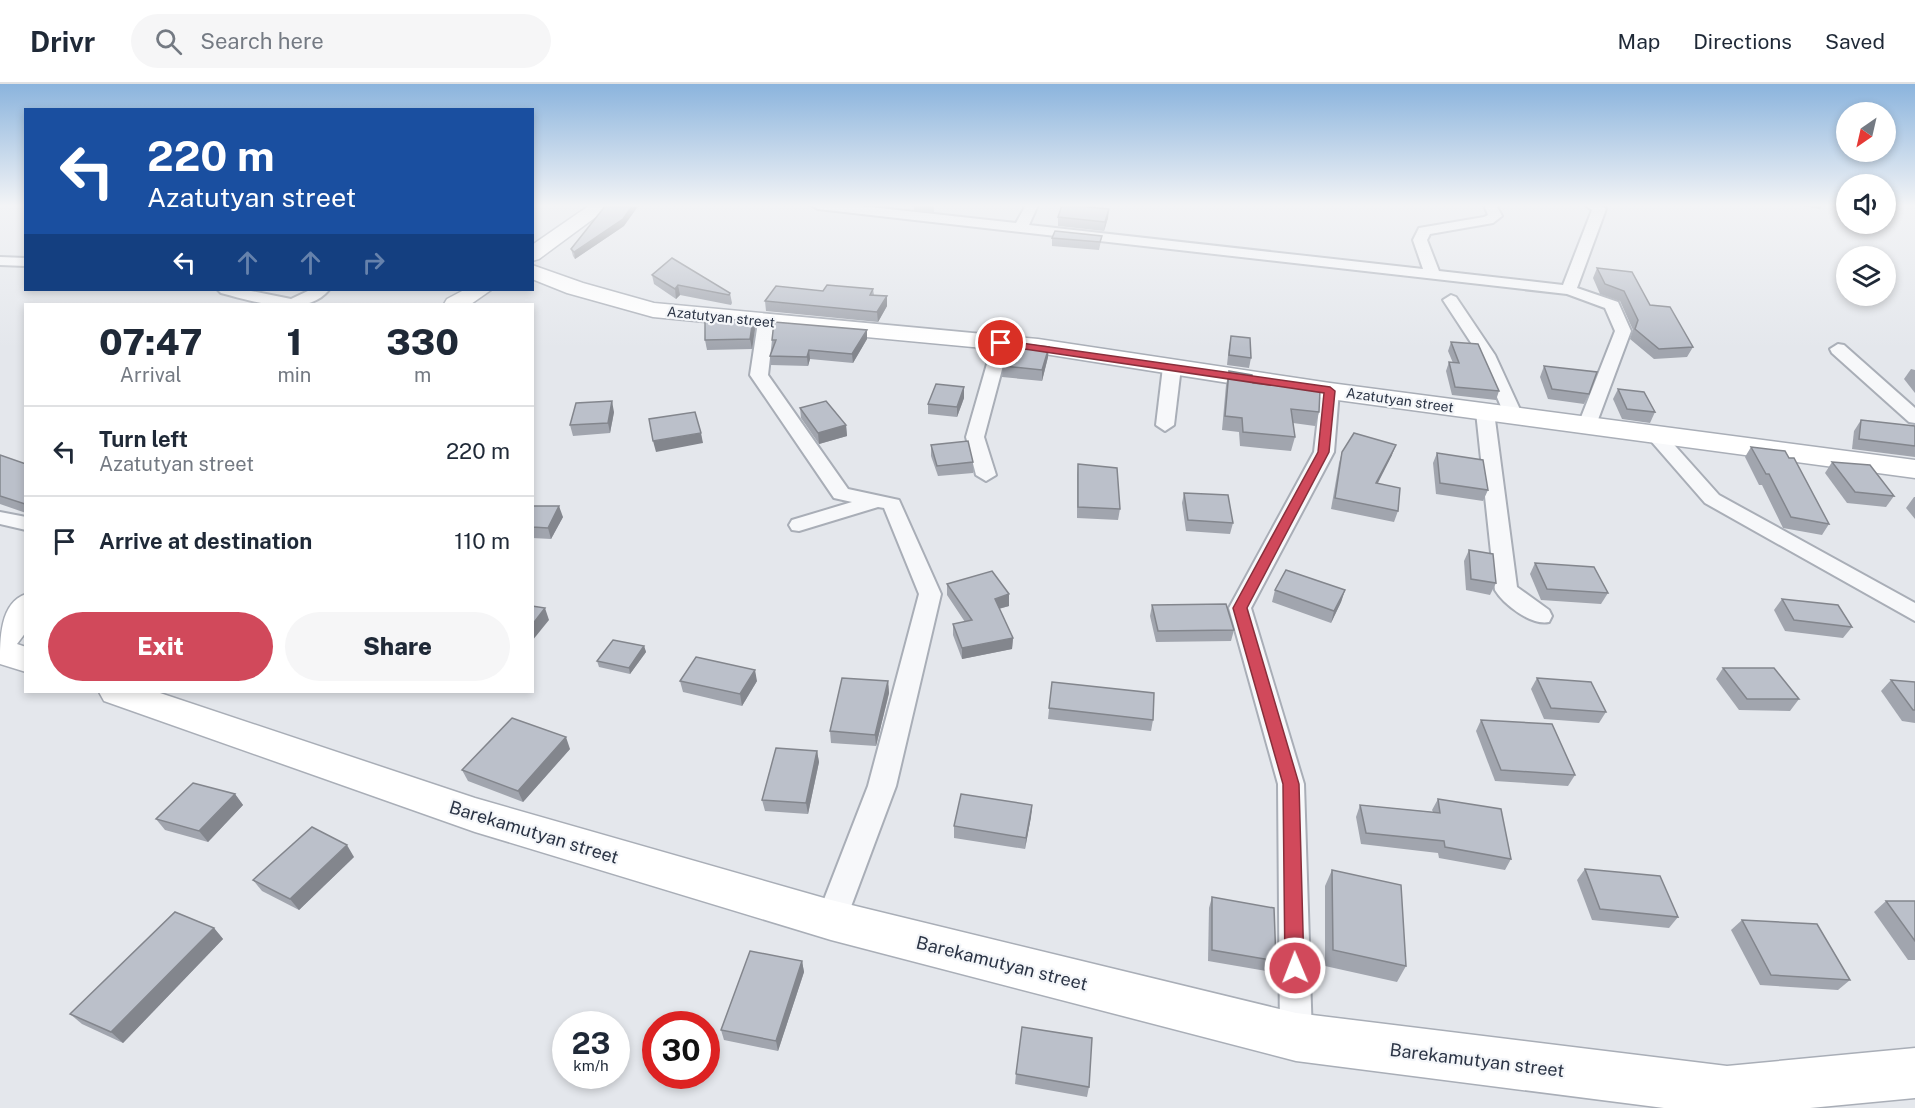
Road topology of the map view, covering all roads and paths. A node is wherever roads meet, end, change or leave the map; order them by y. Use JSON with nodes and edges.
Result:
{"nodes":[{"id":1,"x":1256,"y":253,"type":"edge"},
{"id":2,"x":1425,"y":253,"type":"edge"},
{"id":3,"x":1583,"y":253,"type":"edge"},
{"id":4,"x":0,"y":261,"type":"edge"},
{"id":5,"x":24,"y":262,"type":"edge"},
{"id":6,"x":534,"y":273,"type":"edge"},
{"id":7,"x":1432,"y":273,"type":"junction"},
{"id":8,"x":1569,"y":290,"type":"junction"},
{"id":9,"x":231,"y":291,"type":"edge"},
{"id":10,"x":319,"y":291,"type":"edge"},
{"id":11,"x":478,"y":291,"type":"edge"},
{"id":12,"x":1451,"y":300,"type":"dead end"},
{"id":13,"x":288,"y":303,"type":"edge"},
{"id":14,"x":295,"y":303,"type":"edge"},
{"id":15,"x":457,"y":303,"type":"edge"},
{"id":16,"x":766,"y":322,"type":"junction"},
{"id":17,"x":1001,"y":343,"type":"junction"},
{"id":18,"x":1838,"y":349,"type":"dead end"},
{"id":19,"x":1172,"y":367,"type":"junction"},
{"id":20,"x":1330,"y":391,"type":"junction"},
{"id":21,"x":1485,"y":412,"type":"junction"},
{"id":22,"x":1514,"y":416,"type":"junction"},
{"id":23,"x":1915,"y":418,"type":"edge"},
{"id":24,"x":1165,"y":425,"type":"dead end"},
{"id":25,"x":1587,"y":425,"type":"junction"},
{"id":26,"x":1653,"y":433,"type":"junction"},
{"id":27,"x":1915,"y":470,"type":"edge"},
{"id":28,"x":986,"y":475,"type":"dead end"},
{"id":29,"x":877,"y":501,"type":"junction"},
{"id":30,"x":0,"y":518,"type":"edge"},
{"id":31,"x":24,"y":524,"type":"edge"},
{"id":32,"x":799,"y":525,"type":"dead end"},
{"id":33,"x":24,"y":608,"type":"edge"},
{"id":34,"x":1915,"y":614,"type":"edge"},
{"id":35,"x":1541,"y":616,"type":"dead end"},
{"id":36,"x":0,"y":643,"type":"edge"},
{"id":37,"x":0,"y":651,"type":"edge"},
{"id":38,"x":24,"y":659,"type":"edge"},
{"id":39,"x":120,"y":693,"type":"edge"},
{"id":40,"x":831,"y":920,"type":"junction"},
{"id":41,"x":1296,"y":1037,"type":"junction"},
{"id":42,"x":1915,"y":1073,"type":"edge"}],
"edges":[{"from":1,"to":7,"type":"street"},
{"from":2,"to":7,"type":"street"},
{"from":3,"to":8,"type":"street"},
{"from":4,"to":5,"type":"street"},
{"from":6,"to":16,"type":"street","name":"Azatutyan street"},
{"from":7,"to":8,"type":"street"},
{"from":8,"to":25,"type":"street"},
{"from":9,"to":13,"type":"street"},
{"from":10,"to":14,"type":"street"},
{"from":11,"to":15,"type":"street"},
{"from":12,"to":22,"type":"street"},
{"from":16,"to":17,"type":"street","name":"Azatutyan street"},
{"from":16,"to":29,"type":"street"},
{"from":17,"to":19,"type":"street","name":"Azatutyan street"},
{"from":17,"to":28,"type":"street"},
{"from":18,"to":23,"type":"street"},
{"from":19,"to":20,"type":"street","name":"Azatutyan street"},
{"from":19,"to":24,"type":"street"},
{"from":20,"to":21,"type":"street","name":"Azatutyan street"},
{"from":20,"to":41,"type":"street"},
{"from":21,"to":22,"type":"street","name":"Azatutyan street"},
{"from":21,"to":35,"type":"street"},
{"from":22,"to":25,"type":"street","name":"Azatutyan street"},
{"from":25,"to":26,"type":"street","name":"Azatutyan street"},
{"from":26,"to":27,"type":"street","name":"Azatutyan street"},
{"from":26,"to":34,"type":"street"},
{"from":29,"to":32,"type":"street"},
{"from":29,"to":40,"type":"street"},
{"from":30,"to":31,"type":"street"},
{"from":33,"to":36,"type":"street"},
{"from":37,"to":38,"type":"street"},
{"from":39,"to":40,"type":"street","name":"Barekamutyan street"},
{"from":40,"to":41,"type":"street","name":"Barekamutyan street"},
{"from":41,"to":42,"type":"street","name":"Barekamutyan street"}]}
